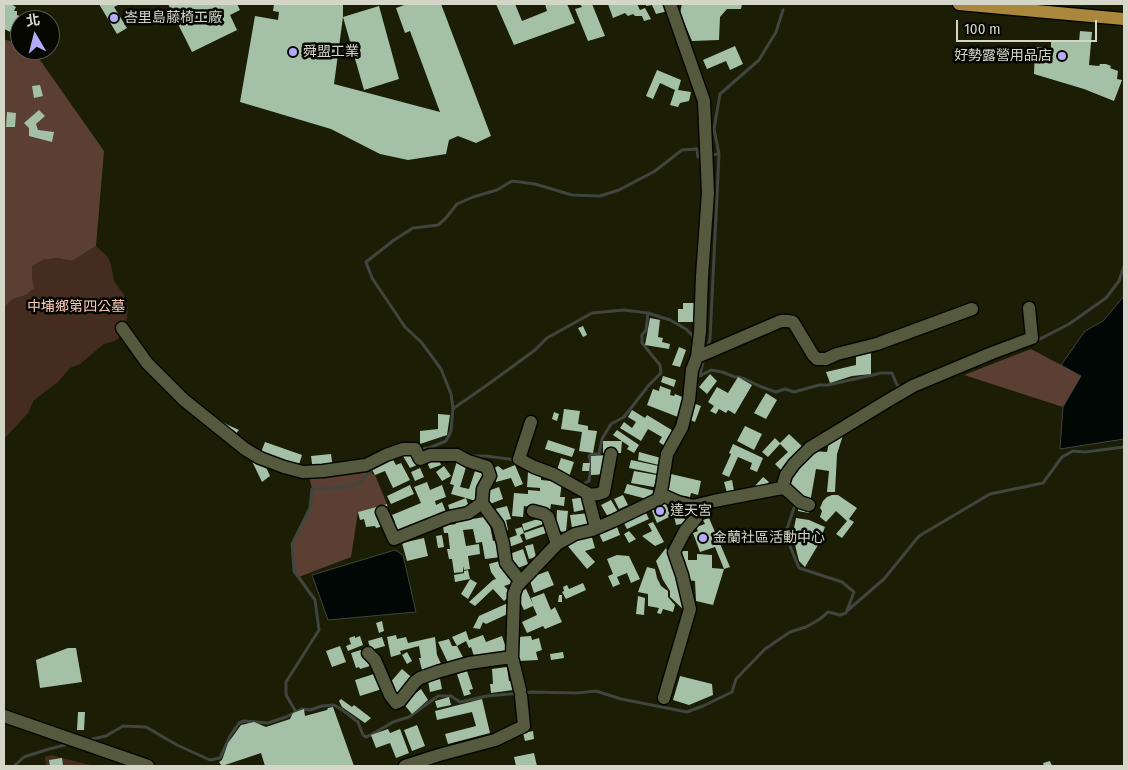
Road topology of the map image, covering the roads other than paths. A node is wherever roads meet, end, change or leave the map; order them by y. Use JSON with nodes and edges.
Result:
{"nodes":[{"id":1,"x":670,"y":4,"type":"edge"},
{"id":2,"x":959,"y":4,"type":"edge"},
{"id":3,"x":1124,"y":19,"type":"edge"},
{"id":4,"x":1029,"y":308,"type":"dead end"},
{"id":5,"x":972,"y":309,"type":"dead end"},
{"id":6,"x":122,"y":328,"type":"dead end"},
{"id":7,"x":697,"y":356,"type":"junction"},
{"id":8,"x":531,"y":422,"type":"dead end"},
{"id":9,"x":611,"y":454,"type":"dead end"},
{"id":10,"x":782,"y":488,"type":"junction"},
{"id":11,"x":660,"y":494,"type":"junction"},
{"id":12,"x":588,"y":495,"type":"junction"},
{"id":13,"x":482,"y":503,"type":"junction"},
{"id":14,"x":809,"y":505,"type":"dead end"},
{"id":15,"x":693,"y":506,"type":"junction"},
{"id":16,"x":533,"y":511,"type":"dead end"},
{"id":17,"x":382,"y":512,"type":"dead end"},
{"id":18,"x":596,"y":528,"type":"junction"},
{"id":19,"x":557,"y":544,"type":"junction"},
{"id":20,"x":521,"y":582,"type":"junction"},
{"id":21,"x":368,"y":653,"type":"dead end"},
{"id":22,"x":512,"y":657,"type":"junction"},
{"id":23,"x":664,"y":698,"type":"dead end"},
{"id":24,"x":4,"y":716,"type":"edge"},
{"id":25,"x":148,"y":766,"type":"edge"},
{"id":26,"x":405,"y":766,"type":"edge"}],
"edges":[{"from":1,"to":7,"type":"street"},
{"from":2,"to":3,"type":"main road"},
{"from":4,"to":10,"type":"street"},
{"from":5,"to":7,"type":"street"},
{"from":6,"to":13,"type":"street"},
{"from":7,"to":11,"type":"street"},
{"from":8,"to":12,"type":"street"},
{"from":9,"to":12,"type":"street"},
{"from":10,"to":14,"type":"street"},
{"from":10,"to":15,"type":"street"},
{"from":11,"to":15,"type":"street"},
{"from":11,"to":18,"type":"street"},
{"from":12,"to":18,"type":"street"},
{"from":13,"to":17,"type":"street"},
{"from":13,"to":20,"type":"street"},
{"from":15,"to":23,"type":"street"},
{"from":16,"to":19,"type":"street"},
{"from":18,"to":19,"type":"street"},
{"from":19,"to":20,"type":"street"},
{"from":20,"to":22,"type":"street"},
{"from":21,"to":22,"type":"street"},
{"from":22,"to":26,"type":"street"},
{"from":24,"to":25,"type":"street"}]}
